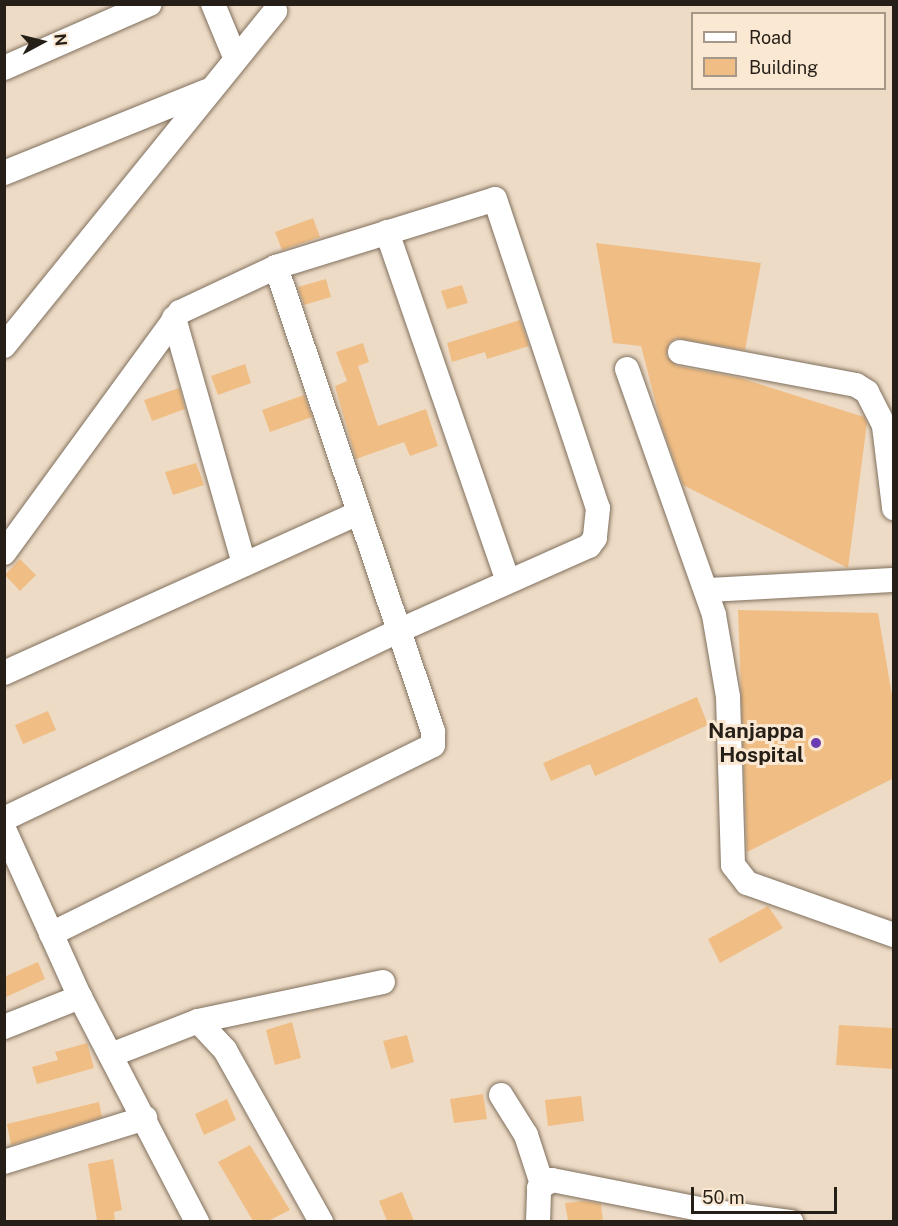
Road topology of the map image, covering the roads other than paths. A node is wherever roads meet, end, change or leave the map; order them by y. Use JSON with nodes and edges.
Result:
{"nodes":[{"id":1,"x":150,"y":4,"type":"edge"},
{"id":2,"x":213,"y":4,"type":"edge"},
{"id":3,"x":275,"y":11,"type":"dead end"},
{"id":4,"x":235,"y":57,"type":"junction"},
{"id":5,"x":4,"y":68,"type":"edge"},
{"id":6,"x":207,"y":91,"type":"junction"},
{"id":7,"x":4,"y":172,"type":"edge"},
{"id":8,"x":387,"y":232,"type":"junction"},
{"id":9,"x":276,"y":267,"type":"junction"},
{"id":10,"x":174,"y":318,"type":"junction"},
{"id":11,"x":4,"y":346,"type":"edge"},
{"id":12,"x":680,"y":352,"type":"dead end"},
{"id":13,"x":627,"y":369,"type":"dead end"},
{"id":14,"x":894,"y":508,"type":"edge"},
{"id":15,"x":358,"y":513,"type":"junction"},
{"id":16,"x":4,"y":553,"type":"edge"},
{"id":17,"x":244,"y":564,"type":"junction"},
{"id":18,"x":894,"y":580,"type":"edge"},
{"id":19,"x":508,"y":581,"type":"junction"},
{"id":20,"x":707,"y":590,"type":"junction"},
{"id":21,"x":398,"y":631,"type":"junction"},
{"id":22,"x":4,"y":674,"type":"edge"},
{"id":23,"x":4,"y":819,"type":"edge"},
{"id":24,"x":4,"y":829,"type":"edge"},
{"id":25,"x":13,"y":872,"type":"edge"},
{"id":26,"x":51,"y":934,"type":"junction"},
{"id":27,"x":894,"y":935,"type":"edge"},
{"id":28,"x":383,"y":982,"type":"dead end"},
{"id":29,"x":80,"y":998,"type":"junction"},
{"id":30,"x":198,"y":1022,"type":"junction"},
{"id":31,"x":4,"y":1027,"type":"edge"},
{"id":32,"x":111,"y":1055,"type":"junction"},
{"id":33,"x":501,"y":1095,"type":"dead end"},
{"id":34,"x":145,"y":1118,"type":"junction"},
{"id":35,"x":4,"y":1162,"type":"edge"},
{"id":36,"x":542,"y":1184,"type":"junction"},
{"id":37,"x":197,"y":1221,"type":"edge"},
{"id":38,"x":321,"y":1221,"type":"edge"},
{"id":39,"x":538,"y":1221,"type":"edge"},
{"id":40,"x":791,"y":1221,"type":"edge"}],
"edges":[{"from":1,"to":5,"type":"street"},
{"from":2,"to":4,"type":"street"},
{"from":3,"to":4,"type":"street"},
{"from":4,"to":6,"type":"street"},
{"from":6,"to":7,"type":"street"},
{"from":6,"to":11,"type":"street"},
{"from":8,"to":9,"type":"street"},
{"from":8,"to":19,"type":"street"},
{"from":8,"to":19,"type":"street"},
{"from":9,"to":10,"type":"street"},
{"from":9,"to":15,"type":"street"},
{"from":10,"to":16,"type":"street"},
{"from":10,"to":17,"type":"street"},
{"from":12,"to":14,"type":"street"},
{"from":13,"to":20,"type":"street"},
{"from":15,"to":17,"type":"street"},
{"from":15,"to":21,"type":"street"},
{"from":17,"to":22,"type":"street"},
{"from":18,"to":20,"type":"street"},
{"from":19,"to":21,"type":"street"},
{"from":20,"to":27,"type":"street"},
{"from":21,"to":23,"type":"street"},
{"from":21,"to":26,"type":"street"},
{"from":24,"to":25,"type":"street"},
{"from":25,"to":26,"type":"street"},
{"from":26,"to":29,"type":"street"},
{"from":28,"to":30,"type":"street"},
{"from":29,"to":31,"type":"street"},
{"from":29,"to":32,"type":"street"},
{"from":30,"to":32,"type":"street"},
{"from":30,"to":38,"type":"street"},
{"from":32,"to":34,"type":"street"},
{"from":33,"to":36,"type":"street"},
{"from":34,"to":35,"type":"street"},
{"from":34,"to":37,"type":"street"},
{"from":36,"to":39,"type":"street"},
{"from":36,"to":40,"type":"street"}]}
